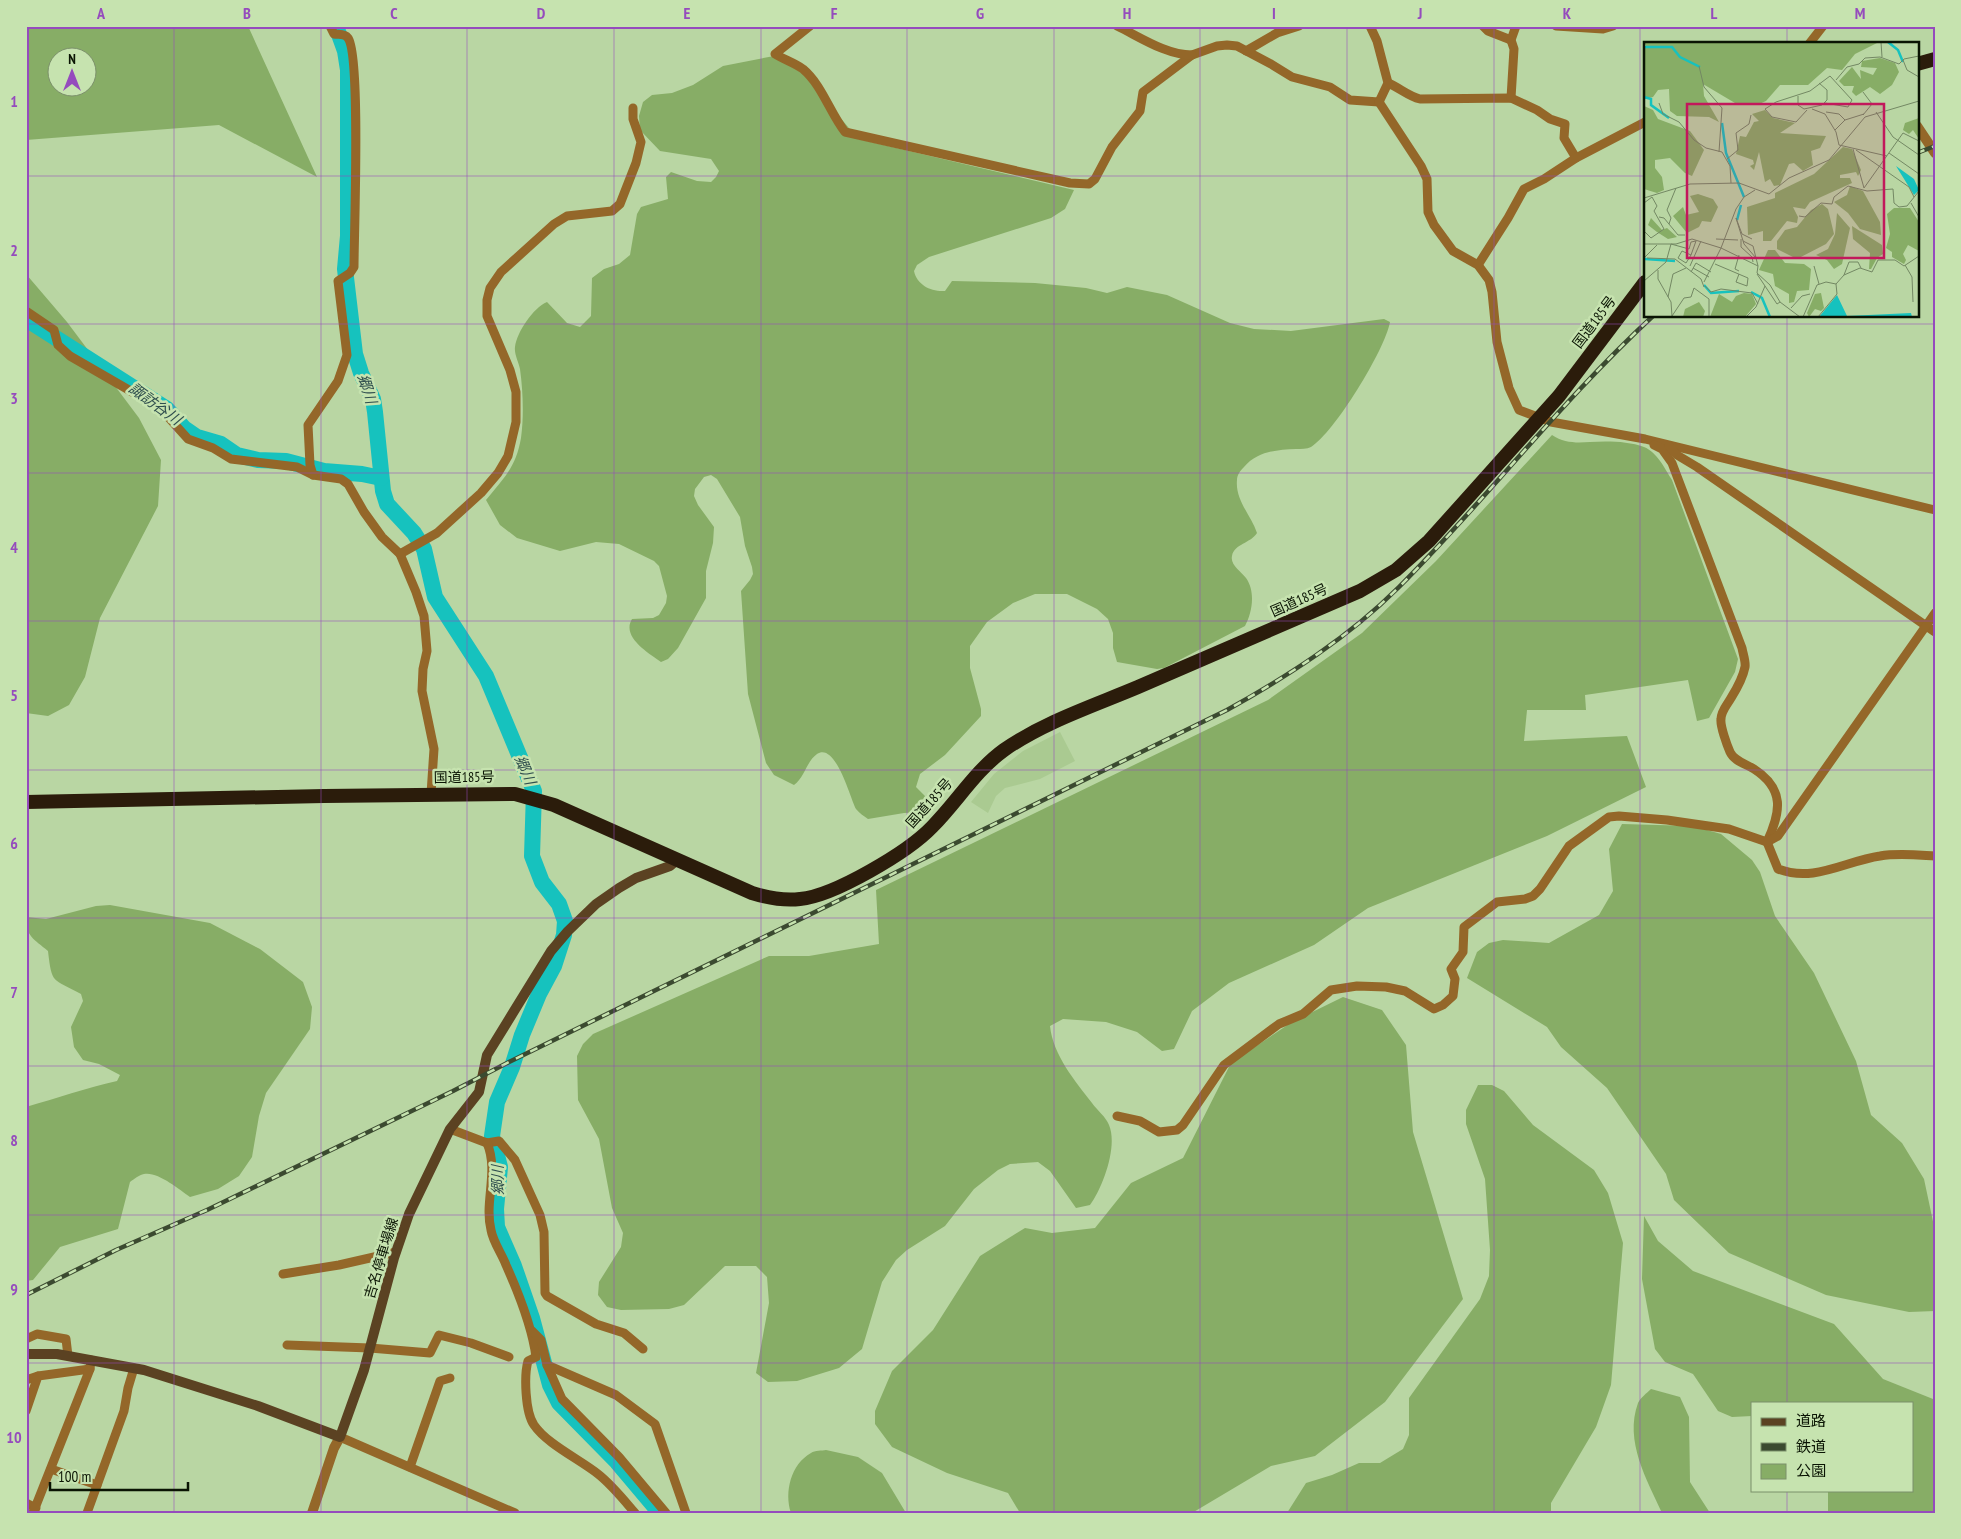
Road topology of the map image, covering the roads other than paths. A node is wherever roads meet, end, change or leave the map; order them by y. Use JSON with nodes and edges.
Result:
{"nodes":[{"id":1,"x":330,"y":26,"type":"edge"},
{"id":2,"x":810,"y":26,"type":"edge"},
{"id":3,"x":1117,"y":26,"type":"edge"},
{"id":4,"x":1299,"y":26,"type":"edge"},
{"id":5,"x":1370,"y":26,"type":"edge"},
{"id":6,"x":1483,"y":26,"type":"edge"},
{"id":7,"x":1516,"y":26,"type":"edge"},
{"id":8,"x":1556,"y":26,"type":"edge"},
{"id":9,"x":1613,"y":26,"type":"edge"},
{"id":10,"x":1823,"y":26,"type":"edge"},
{"id":11,"x":1511,"y":40,"type":"junction"},
{"id":12,"x":1811,"y":42,"type":"edge"},
{"id":13,"x":1246,"y":51,"type":"junction"},
{"id":14,"x":1192,"y":55,"type":"junction"},
{"id":15,"x":1935,"y":59,"type":"edge"},
{"id":16,"x":1918,"y":64,"type":"edge"},
{"id":17,"x":1388,"y":83,"type":"junction"},
{"id":18,"x":1511,"y":98,"type":"junction"},
{"id":19,"x":1379,"y":102,"type":"junction"},
{"id":20,"x":633,"y":108,"type":"dead end"},
{"id":21,"x":1644,"y":123,"type":"edge"},
{"id":22,"x":1918,"y":128,"type":"edge"},
{"id":23,"x":1935,"y":153,"type":"edge"},
{"id":24,"x":1576,"y":158,"type":"junction"},
{"id":25,"x":1478,"y":264,"type":"junction"},
{"id":26,"x":1644,"y":283,"type":"edge"},
{"id":27,"x":26,"y":311,"type":"edge"},
{"id":28,"x":1539,"y":418,"type":"junction"},
{"id":29,"x":1645,"y":440,"type":"junction"},
{"id":30,"x":1669,"y":446,"type":"junction"},
{"id":31,"x":312,"y":470,"type":"junction"},
{"id":32,"x":1935,"y":510,"type":"edge"},
{"id":33,"x":400,"y":554,"type":"junction"},
{"id":34,"x":1935,"y":613,"type":"edge"},
{"id":35,"x":1926,"y":626,"type":"junction"},
{"id":36,"x":1935,"y":632,"type":"edge"},
{"id":37,"x":431,"y":794,"type":"junction"},
{"id":38,"x":26,"y":802,"type":"edge"},
{"id":39,"x":1767,"y":842,"type":"junction"},
{"id":40,"x":1935,"y":856,"type":"edge"},
{"id":41,"x":677,"y":860,"type":"junction"},
{"id":42,"x":1117,"y":1116,"type":"dead end"},
{"id":43,"x":450,"y":1129,"type":"junction"},
{"id":44,"x":491,"y":1142,"type":"junction"},
{"id":45,"x":396,"y":1252,"type":"junction"},
{"id":46,"x":283,"y":1274,"type":"dead end"},
{"id":47,"x":534,"y":1333,"type":"junction"},
{"id":48,"x":26,"y":1339,"type":"edge"},
{"id":49,"x":287,"y":1346,"type":"dead end"},
{"id":50,"x":370,"y":1348,"type":"junction"},
{"id":51,"x":643,"y":1349,"type":"dead end"},
{"id":52,"x":26,"y":1354,"type":"edge"},
{"id":53,"x":68,"y":1356,"type":"junction"},
{"id":54,"x":510,"y":1357,"type":"dead end"},
{"id":55,"x":90,"y":1365,"type":"junction"},
{"id":56,"x":547,"y":1365,"type":"junction"},
{"id":57,"x":134,"y":1368,"type":"junction"},
{"id":58,"x":38,"y":1376,"type":"junction"},
{"id":59,"x":450,"y":1378,"type":"dead end"},
{"id":60,"x":26,"y":1380,"type":"edge"},
{"id":61,"x":26,"y":1411,"type":"edge"},
{"id":62,"x":340,"y":1436,"type":"junction"},
{"id":63,"x":410,"y":1467,"type":"junction"},
{"id":64,"x":51,"y":1469,"type":"junction"},
{"id":65,"x":97,"y":1485,"type":"junction"},
{"id":66,"x":26,"y":1503,"type":"edge"},
{"id":67,"x":34,"y":1510,"type":"edge"},
{"id":68,"x":500,"y":1510,"type":"edge"},
{"id":69,"x":87,"y":1513,"type":"edge"},
{"id":70,"x":312,"y":1513,"type":"edge"},
{"id":71,"x":515,"y":1513,"type":"edge"},
{"id":72,"x":635,"y":1513,"type":"edge"},
{"id":73,"x":666,"y":1513,"type":"edge"},
{"id":74,"x":686,"y":1513,"type":"edge"}],
"edges":[{"from":1,"to":31,"type":"street"},
{"from":2,"to":14,"type":"street"},
{"from":3,"to":14,"type":"street"},
{"from":4,"to":13,"type":"street"},
{"from":5,"to":17,"type":"street"},
{"from":6,"to":11,"type":"street"},
{"from":7,"to":11,"type":"street"},
{"from":8,"to":9,"type":"street"},
{"from":10,"to":12,"type":"street"},
{"from":11,"to":18,"type":"street"},
{"from":13,"to":14,"type":"street"},
{"from":13,"to":19,"type":"street"},
{"from":15,"to":16,"type":"highway"},
{"from":17,"to":18,"type":"street"},
{"from":17,"to":19,"type":"street"},
{"from":18,"to":24,"type":"street"},
{"from":19,"to":25,"type":"street"},
{"from":20,"to":33,"type":"street"},
{"from":21,"to":24,"type":"street"},
{"from":22,"to":23,"type":"street"},
{"from":24,"to":25,"type":"street"},
{"from":25,"to":28,"type":"street"},
{"from":26,"to":28,"type":"highway","name":"国道185号"},
{"from":27,"to":31,"type":"street"},
{"from":28,"to":29,"type":"street"},
{"from":28,"to":41,"type":"highway","name":"国道185号"},
{"from":29,"to":30,"type":"street"},
{"from":29,"to":39,"type":"street"},
{"from":30,"to":32,"type":"street"},
{"from":30,"to":35,"type":"street"},
{"from":31,"to":33,"type":"street"},
{"from":33,"to":37,"type":"street"},
{"from":34,"to":35,"type":"street"},
{"from":35,"to":36,"type":"street"},
{"from":35,"to":39,"type":"street"},
{"from":37,"to":38,"type":"highway","name":"国道185号"},
{"from":37,"to":41,"type":"highway","name":"国道185号"},
{"from":39,"to":40,"type":"street"},
{"from":39,"to":42,"type":"street"},
{"from":41,"to":43,"type":"main road","name":"吉名停車場線"},
{"from":43,"to":44,"type":"street"},
{"from":43,"to":45,"type":"main road","name":"吉名停車場線"},
{"from":44,"to":47,"type":"street"},
{"from":44,"to":51,"type":"street"},
{"from":45,"to":46,"type":"street"},
{"from":45,"to":50,"type":"main road","name":"吉名停車場線"},
{"from":47,"to":56,"type":"street"},
{"from":47,"to":72,"type":"street"},
{"from":48,"to":53,"type":"street"},
{"from":49,"to":50,"type":"street"},
{"from":50,"to":54,"type":"street"},
{"from":50,"to":62,"type":"main road","name":"吉名停車場線"},
{"from":52,"to":53,"type":"main road"},
{"from":53,"to":55,"type":"main road"},
{"from":55,"to":57,"type":"main road"},
{"from":55,"to":58,"type":"street"},
{"from":55,"to":64,"type":"street"},
{"from":56,"to":73,"type":"street"},
{"from":56,"to":74,"type":"street"},
{"from":57,"to":62,"type":"main road"},
{"from":57,"to":65,"type":"street"},
{"from":58,"to":60,"type":"street"},
{"from":58,"to":61,"type":"street"},
{"from":59,"to":63,"type":"street"},
{"from":62,"to":63,"type":"street"},
{"from":62,"to":70,"type":"street"},
{"from":63,"to":68,"type":"street"},
{"from":64,"to":65,"type":"street"},
{"from":64,"to":67,"type":"street"},
{"from":65,"to":69,"type":"street"},
{"from":66,"to":67,"type":"street"},
{"from":68,"to":71,"type":"street"}]}
